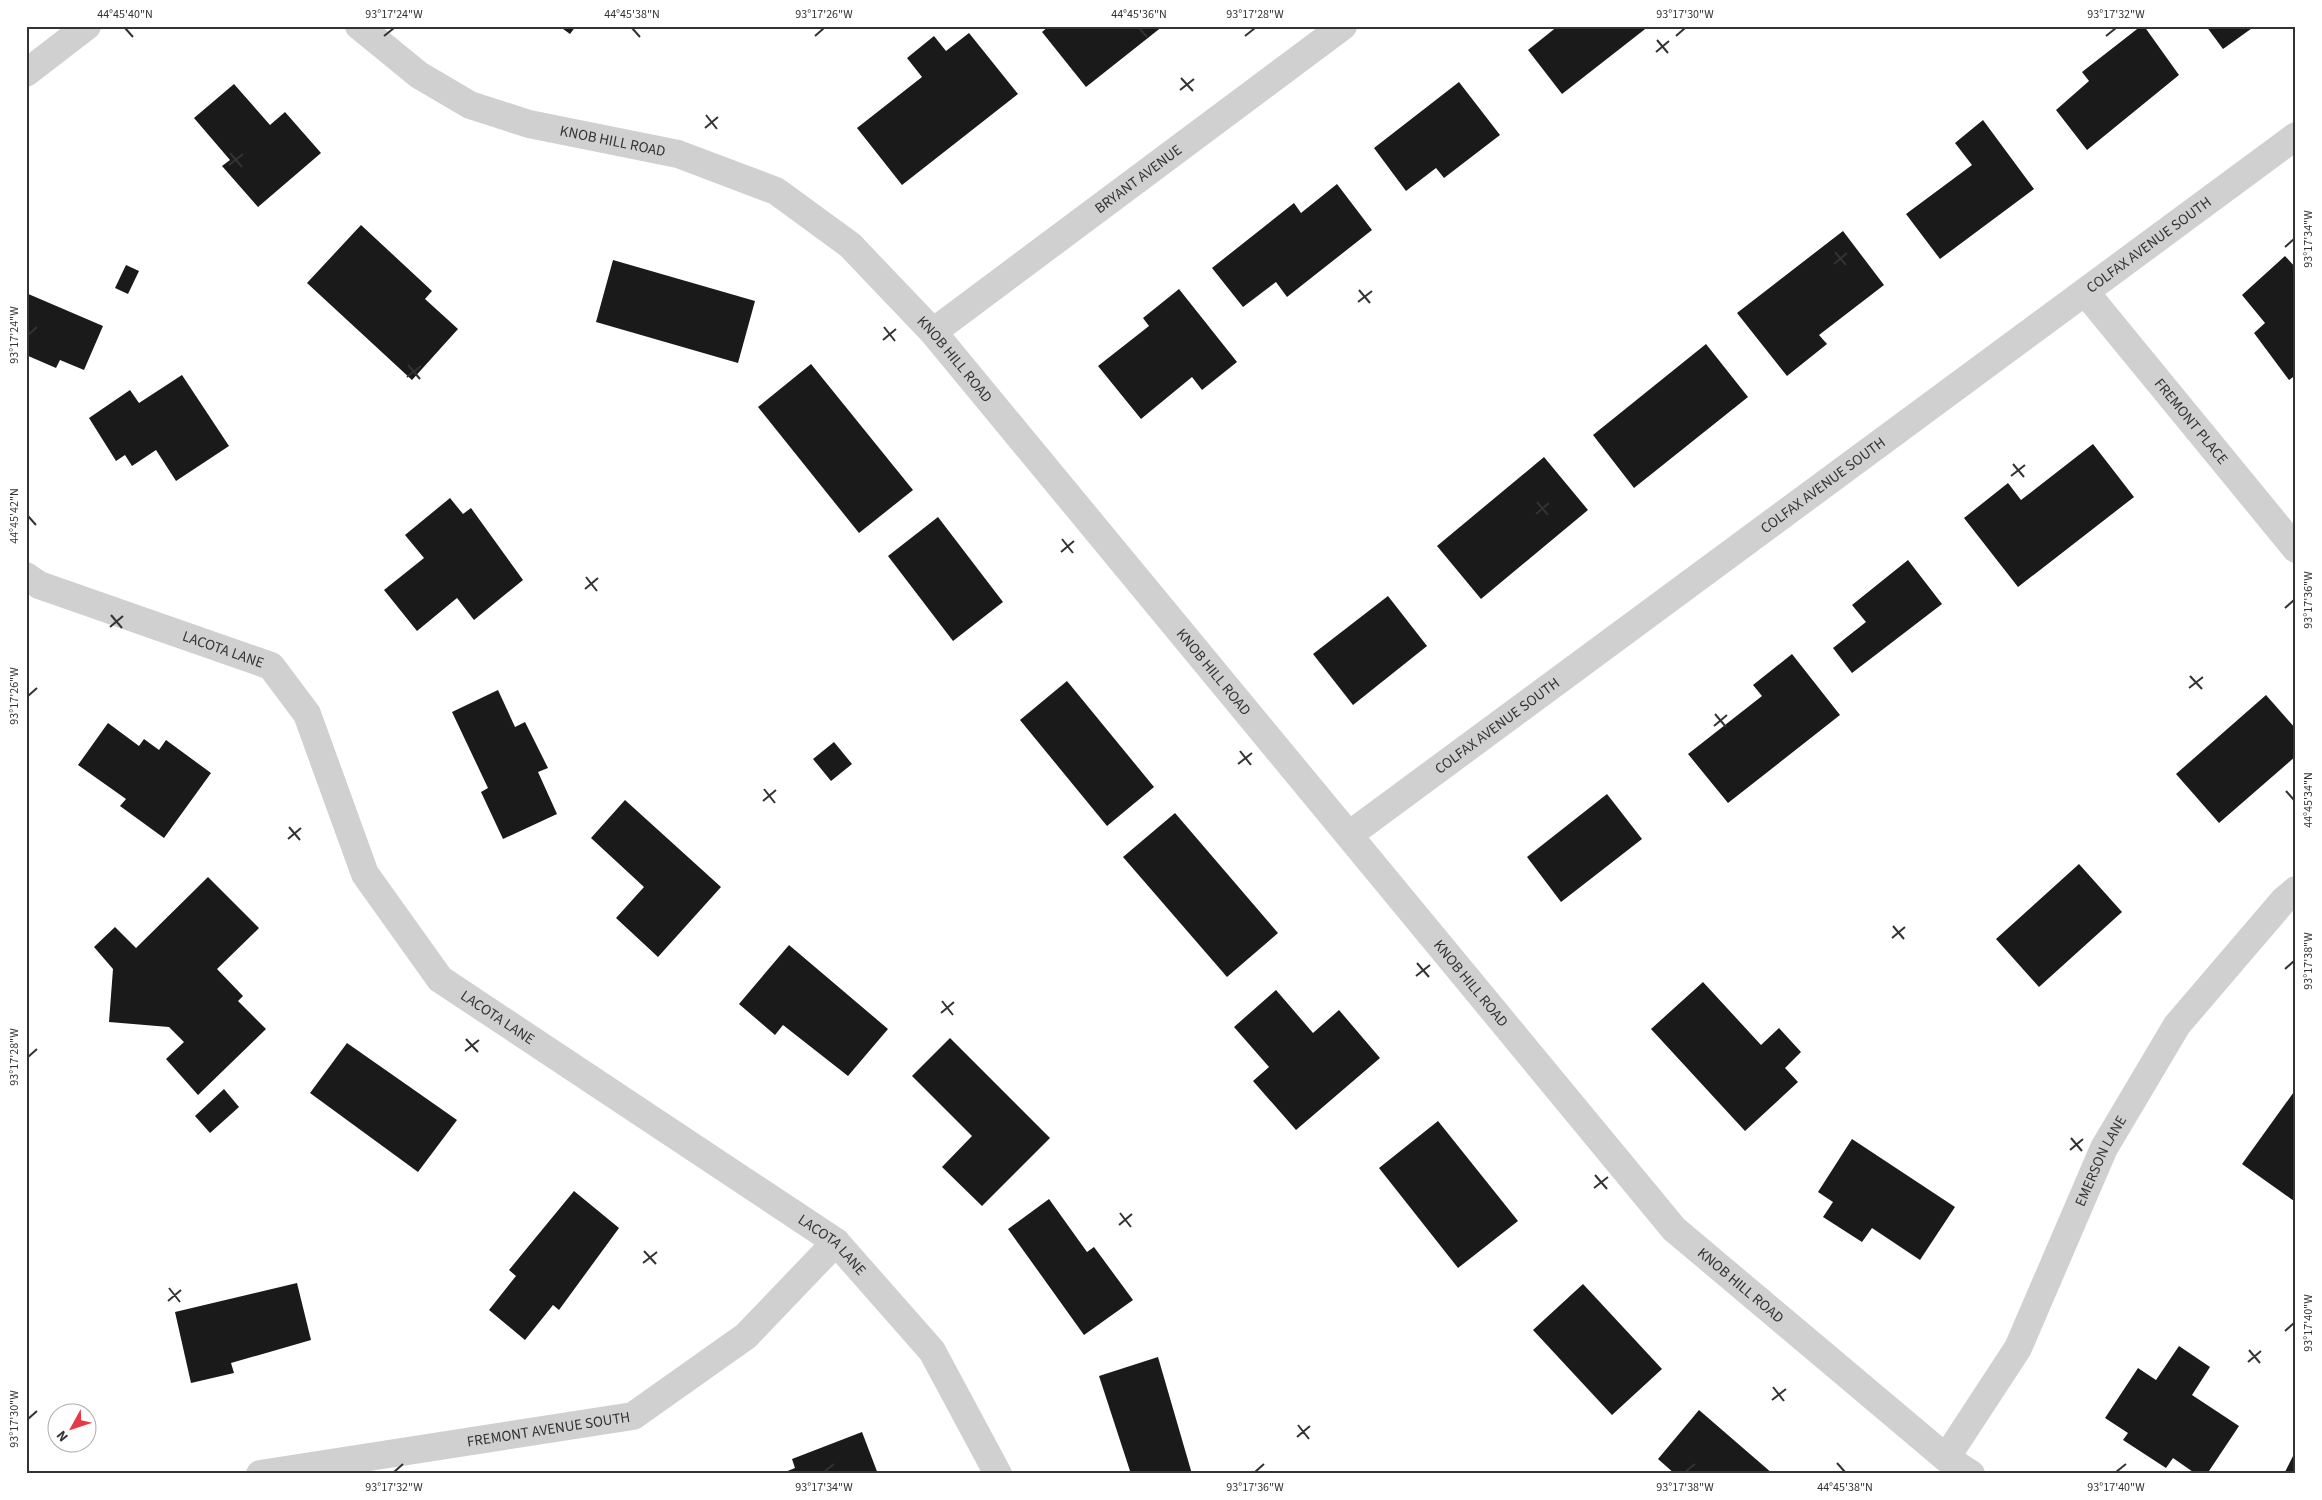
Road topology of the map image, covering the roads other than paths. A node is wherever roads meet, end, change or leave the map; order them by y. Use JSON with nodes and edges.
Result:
{"nodes":[{"id":1,"x":87,"y":26,"type":"edge"},
{"id":2,"x":359,"y":26,"type":"edge"},
{"id":3,"x":1343,"y":26,"type":"edge"},
{"id":4,"x":26,"y":73,"type":"edge"},
{"id":5,"x":2296,"y":136,"type":"edge"},
{"id":6,"x":2086,"y":293,"type":"junction"},
{"id":7,"x":932,"y":332,"type":"junction"},
{"id":8,"x":2296,"y":549,"type":"edge"},
{"id":9,"x":26,"y":576,"type":"edge"},
{"id":10,"x":1349,"y":836,"type":"junction"},
{"id":11,"x":2296,"y":890,"type":"edge"},
{"id":12,"x":836,"y":1242,"type":"junction"},
{"id":13,"x":1946,"y":1458,"type":"junction"},
{"id":14,"x":260,"y":1474,"type":"edge"},
{"id":15,"x":998,"y":1474,"type":"edge"},
{"id":16,"x":1971,"y":1474,"type":"edge"}],
"edges":[{"from":1,"to":4,"type":"street"},
{"from":2,"to":7,"type":"street","name":"KNOB HILL ROAD"},
{"from":3,"to":7,"type":"street","name":"BRYANT AVENUE"},
{"from":5,"to":6,"type":"street","name":"COLFAX AVENUE SOUTH"},
{"from":6,"to":8,"type":"street","name":"FREMONT PLACE"},
{"from":6,"to":10,"type":"street","name":"COLFAX AVENUE SOUTH"},
{"from":7,"to":10,"type":"street","name":"KNOB HILL ROAD"},
{"from":9,"to":12,"type":"street","name":"LACOTA LANE"},
{"from":10,"to":13,"type":"street","name":"KNOB HILL ROAD"},
{"from":11,"to":13,"type":"street","name":"EMERSON LANE"},
{"from":12,"to":14,"type":"street","name":"FREMONT AVENUE SOUTH"},
{"from":12,"to":15,"type":"street","name":"LACOTA LANE"},
{"from":13,"to":16,"type":"street","name":"KNOB HILL ROAD"}]}
